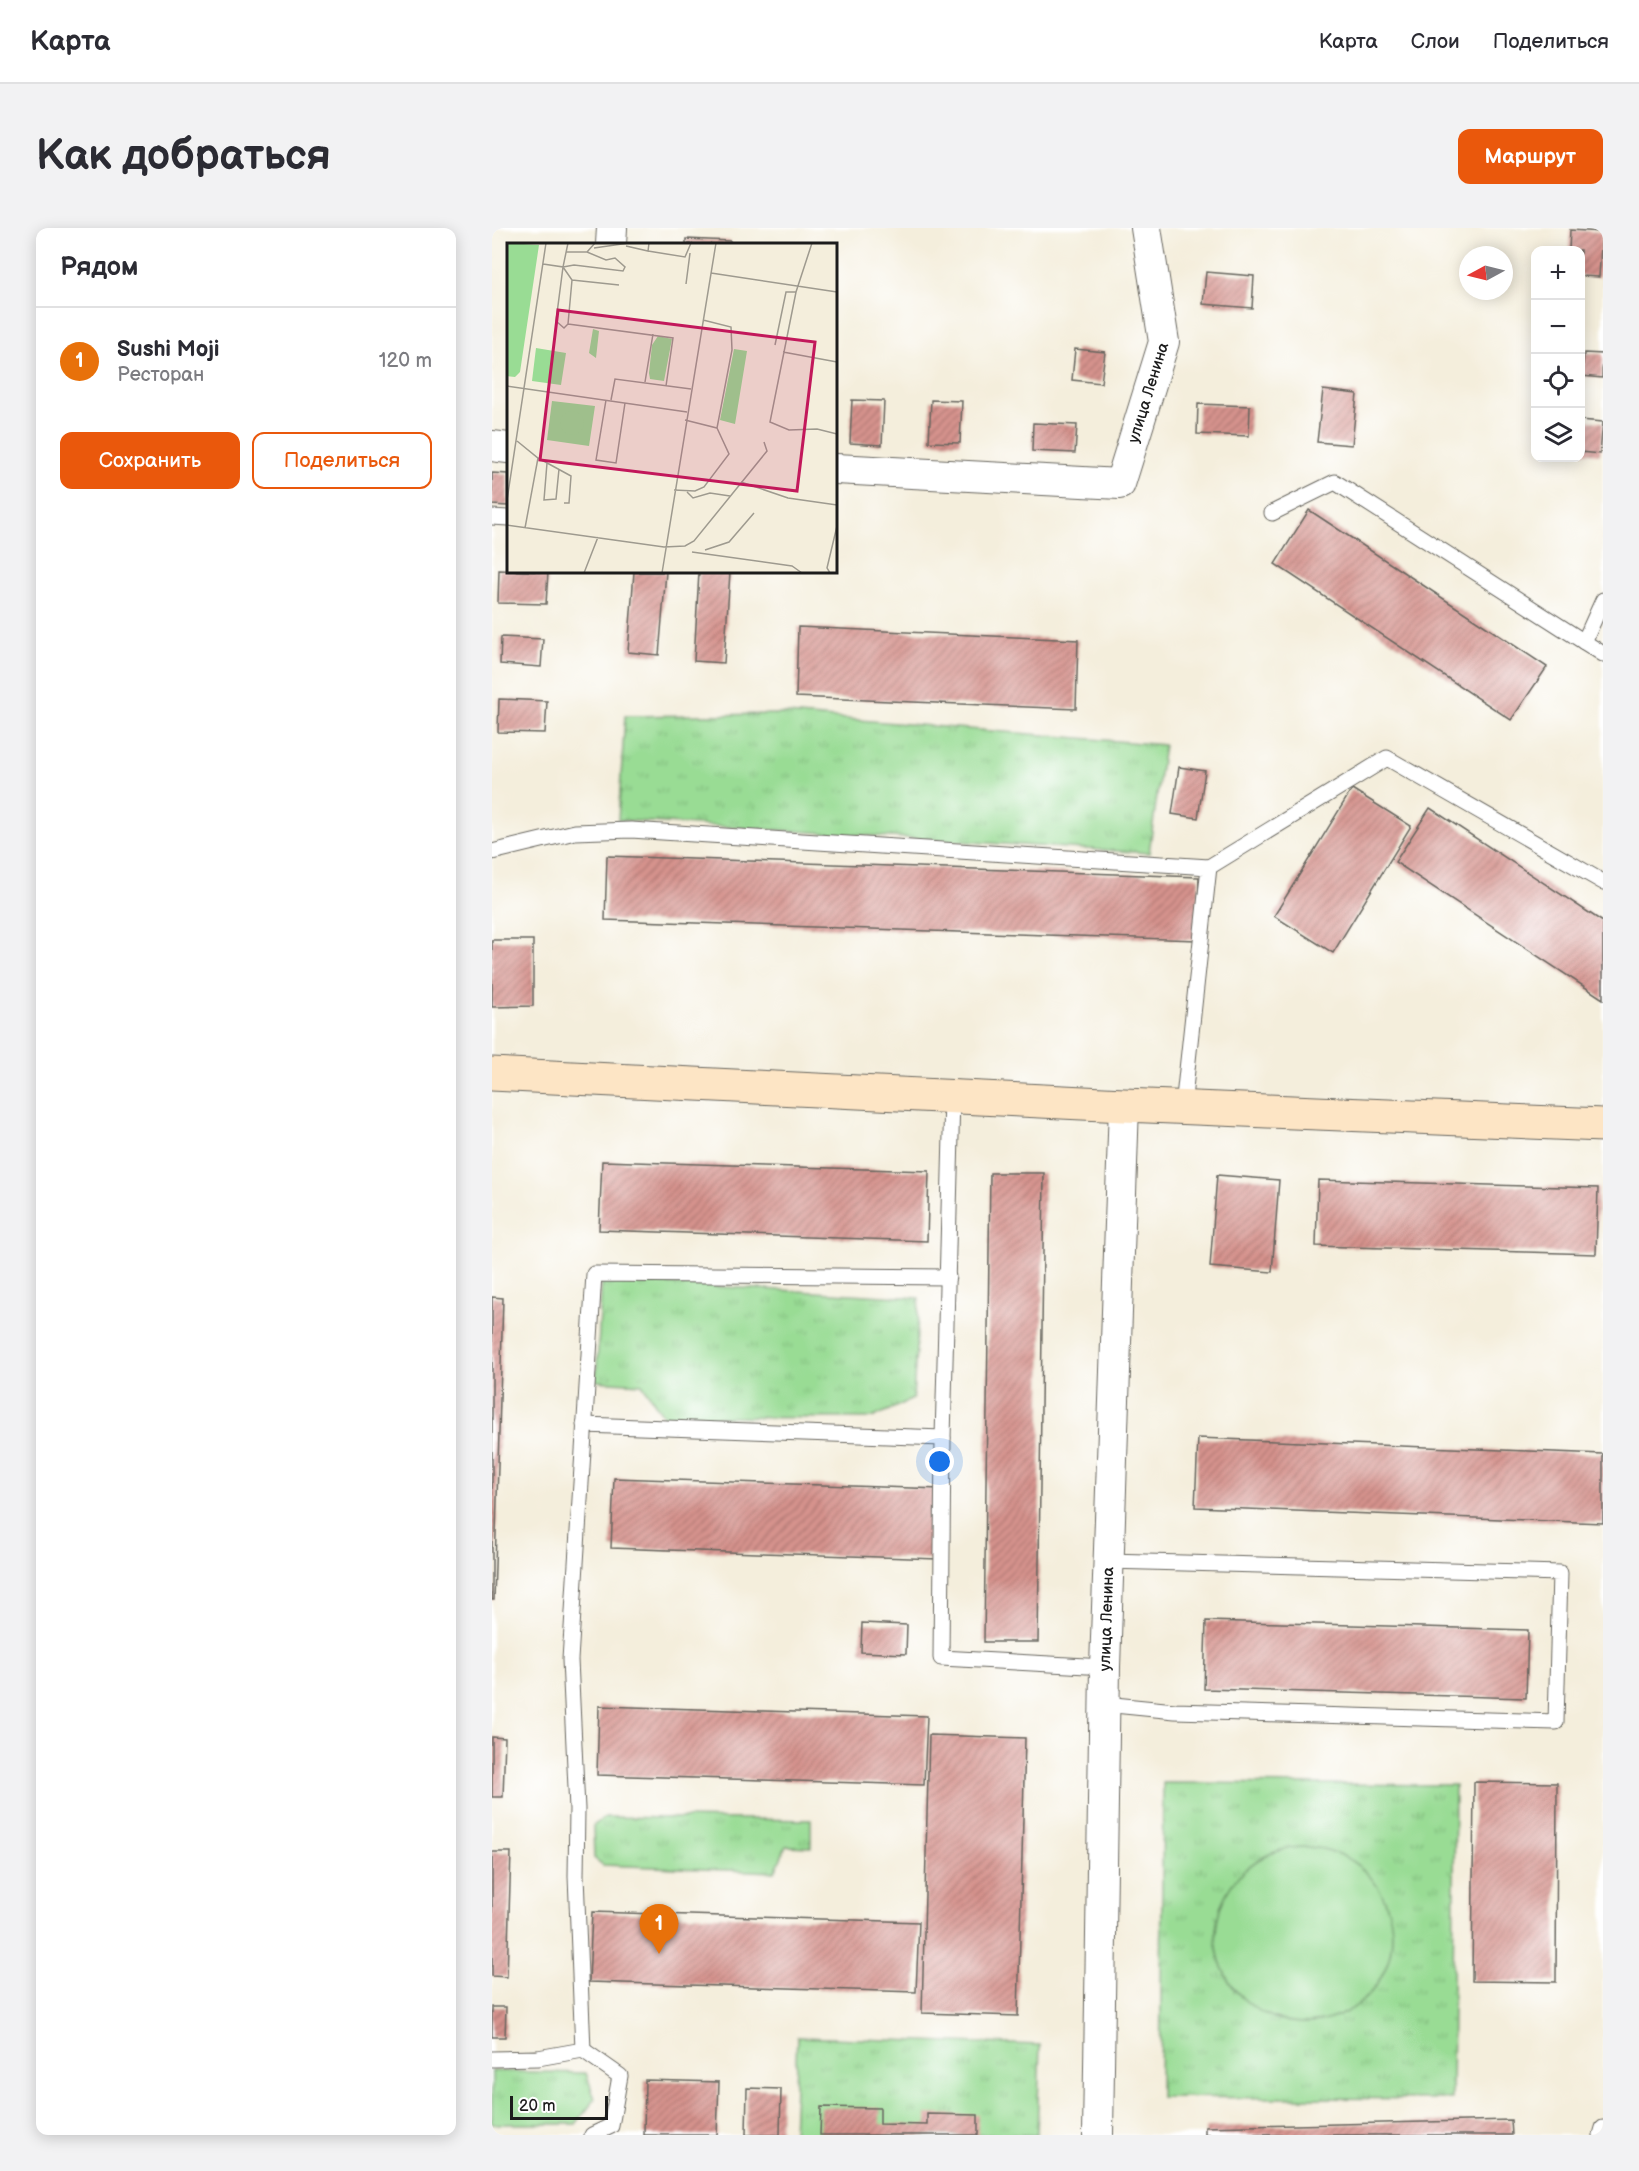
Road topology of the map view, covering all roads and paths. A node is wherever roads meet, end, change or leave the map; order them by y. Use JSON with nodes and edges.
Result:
{"nodes":[{"id":1,"x":612,"y":228,"type":"edge"},
{"id":2,"x":1146,"y":228,"type":"edge"},
{"id":3,"x":611,"y":243,"type":"edge"},
{"id":4,"x":492,"y":446,"type":"edge"},
{"id":5,"x":507,"y":447,"type":"edge"},
{"id":6,"x":837,"y":469,"type":"edge"},
{"id":7,"x":1272,"y":513,"type":"dead end"},
{"id":8,"x":492,"y":517,"type":"edge"},
{"id":9,"x":507,"y":518,"type":"edge"},
{"id":10,"x":1603,"y":600,"type":"edge"},
{"id":11,"x":1584,"y":642,"type":"junction"},
{"id":12,"x":1603,"y":654,"type":"edge"},
{"id":13,"x":492,"y":852,"type":"edge"},
{"id":14,"x":1209,"y":867,"type":"junction"},
{"id":15,"x":1603,"y":882,"type":"edge"},
{"id":16,"x":492,"y":1074,"type":"edge"},
{"id":17,"x":952,"y":1097,"type":"junction"},
{"id":18,"x":1124,"y":1105,"type":"junction"},
{"id":19,"x":1183,"y":1107,"type":"junction"},
{"id":20,"x":1603,"y":1125,"type":"edge"},
{"id":21,"x":948,"y":1277,"type":"junction"},
{"id":22,"x":585,"y":1425,"type":"junction"},
{"id":23,"x":943,"y":1438,"type":"junction"},
{"id":24,"x":1108,"y":1562,"type":"junction"},
{"id":25,"x":1105,"y":1667,"type":"junction"},
{"id":26,"x":1104,"y":1704,"type":"junction"},
{"id":27,"x":583,"y":2050,"type":"junction"},
{"id":28,"x":492,"y":2059,"type":"edge"},
{"id":29,"x":1603,"y":2128,"type":"edge"},
{"id":30,"x":591,"y":2135,"type":"edge"},
{"id":31,"x":1098,"y":2135,"type":"edge"},
{"id":32,"x":1601,"y":2135,"type":"edge"}],
"edges":[{"from":1,"to":3,"type":"street"},
{"from":2,"to":6,"type":"street","name":"улица Ленина"},
{"from":4,"to":5,"type":"street"},
{"from":7,"to":11,"type":"lane"},
{"from":8,"to":9,"type":"lane"},
{"from":10,"to":11,"type":"lane"},
{"from":11,"to":12,"type":"lane"},
{"from":13,"to":14,"type":"lane"},
{"from":14,"to":15,"type":"lane"},
{"from":14,"to":19,"type":"lane"},
{"from":16,"to":17,"type":"street"},
{"from":17,"to":18,"type":"street"},
{"from":17,"to":21,"type":"lane"},
{"from":18,"to":19,"type":"street"},
{"from":18,"to":24,"type":"street","name":"улица Ленина"},
{"from":19,"to":20,"type":"street"},
{"from":21,"to":22,"type":"lane"},
{"from":21,"to":23,"type":"lane"},
{"from":22,"to":23,"type":"lane"},
{"from":22,"to":27,"type":"lane"},
{"from":23,"to":25,"type":"lane"},
{"from":24,"to":25,"type":"street","name":"улица Ленина"},
{"from":24,"to":26,"type":"lane"},
{"from":25,"to":26,"type":"street","name":"улица Ленина"},
{"from":26,"to":31,"type":"street","name":"улица Ленина"},
{"from":27,"to":28,"type":"lane"},
{"from":27,"to":30,"type":"lane"},
{"from":29,"to":32,"type":"lane"}]}
